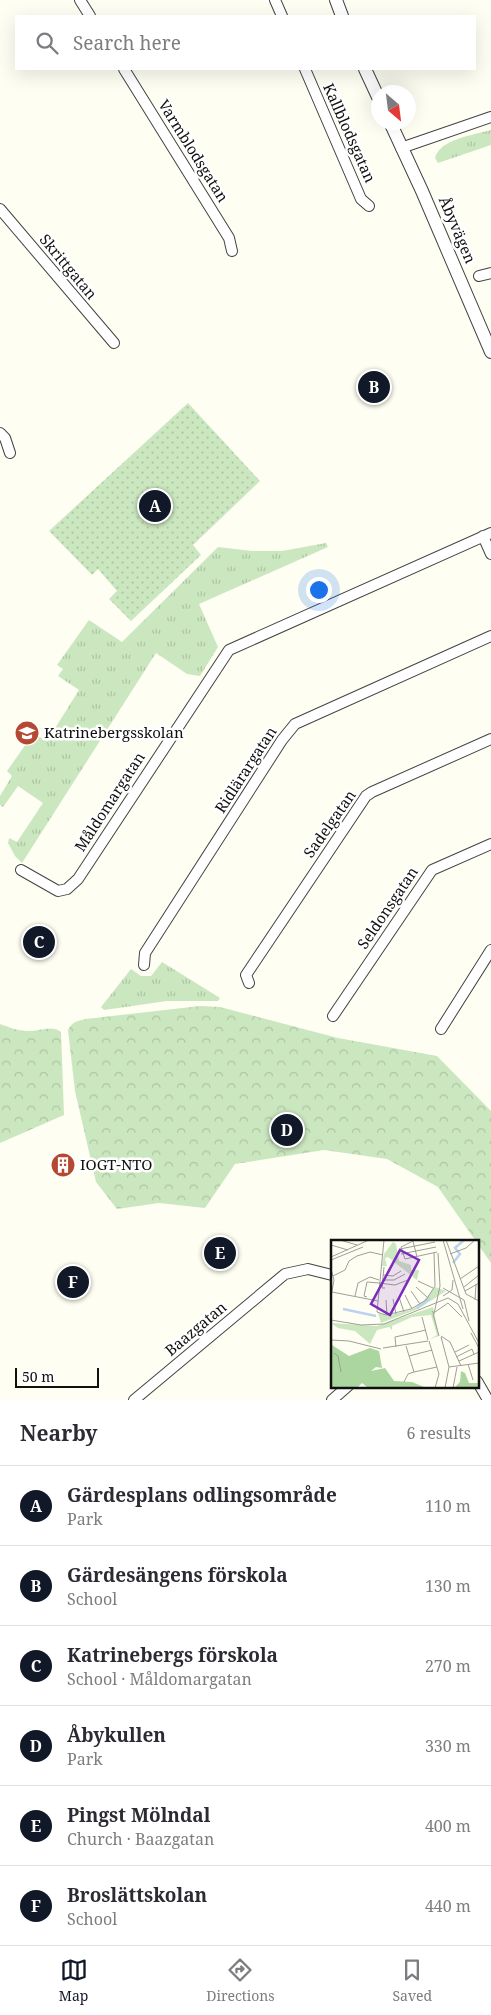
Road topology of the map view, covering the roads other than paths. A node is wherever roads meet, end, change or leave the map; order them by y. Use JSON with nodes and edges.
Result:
{"nodes":[{"id":1,"x":80,"y":0,"type":"edge"},
{"id":2,"x":275,"y":0,"type":"edge"},
{"id":3,"x":336,"y":0,"type":"edge"},
{"id":4,"x":89,"y":15,"type":"edge"},
{"id":5,"x":282,"y":15,"type":"edge"},
{"id":6,"x":342,"y":15,"type":"edge"},
{"id":7,"x":125,"y":70,"type":"edge"},
{"id":8,"x":305,"y":70,"type":"edge"},
{"id":9,"x":365,"y":70,"type":"edge"},
{"id":10,"x":372,"y":85,"type":"edge"},
{"id":11,"x":491,"y":117,"type":"edge"},
{"id":12,"x":393,"y":130,"type":"edge"},
{"id":13,"x":401,"y":148,"type":"junction"},
{"id":14,"x":369,"y":206,"type":"dead end"},
{"id":15,"x":0,"y":209,"type":"edge"},
{"id":16,"x":232,"y":251,"type":"dead end"},
{"id":17,"x":491,"y":272,"type":"edge"},
{"id":18,"x":479,"y":276,"type":"dead end"},
{"id":19,"x":114,"y":343,"type":"dead end"},
{"id":20,"x":491,"y":352,"type":"edge"},
{"id":21,"x":0,"y":434,"type":"edge"},
{"id":22,"x":10,"y":454,"type":"dead end"},
{"id":23,"x":487,"y":535,"type":"edge"},
{"id":24,"x":491,"y":554,"type":"edge"},
{"id":25,"x":491,"y":636,"type":"edge"},
{"id":26,"x":491,"y":739,"type":"edge"},
{"id":27,"x":491,"y":844,"type":"edge"},
{"id":28,"x":22,"y":870,"type":"dead end"},
{"id":29,"x":491,"y":950,"type":"edge"},
{"id":30,"x":144,"y":965,"type":"dead end"},
{"id":31,"x":249,"y":983,"type":"dead end"},
{"id":32,"x":333,"y":1016,"type":"dead end"},
{"id":33,"x":440,"y":1029,"type":"dead end"},
{"id":34,"x":331,"y":1275,"type":"edge"},
{"id":35,"x":478,"y":1383,"type":"edge"},
{"id":36,"x":346,"y":1388,"type":"edge"},
{"id":37,"x":134,"y":1400,"type":"edge"},
{"id":38,"x":332,"y":1400,"type":"edge"},
{"id":39,"x":488,"y":1400,"type":"edge"}],
"edges":[{"from":1,"to":4,"type":"street"},
{"from":2,"to":5,"type":"street"},
{"from":3,"to":6,"type":"street"},
{"from":7,"to":16,"type":"street","name":"Varmblodsgatan"},
{"from":8,"to":14,"type":"street","name":"Kallblodsgatan"},
{"from":9,"to":10,"type":"street"},
{"from":11,"to":13,"type":"street"},
{"from":12,"to":13,"type":"street","name":"Åbyvägen"},
{"from":13,"to":20,"type":"street","name":"Åbyvägen"},
{"from":15,"to":19,"type":"street","name":"Skrittgatan"},
{"from":17,"to":18,"type":"street"},
{"from":21,"to":22,"type":"street"},
{"from":23,"to":24,"type":"street"},
{"from":23,"to":28,"type":"street","name":"Måldomargatan"},
{"from":25,"to":30,"type":"street","name":"Ridlärargatan"},
{"from":26,"to":31,"type":"street","name":"Sadelgatan"},
{"from":27,"to":32,"type":"street","name":"Seldonsgatan"},
{"from":29,"to":33,"type":"street"},
{"from":34,"to":37,"type":"street","name":"Baazgatan"},
{"from":35,"to":39,"type":"street"},
{"from":36,"to":38,"type":"street"}]}
